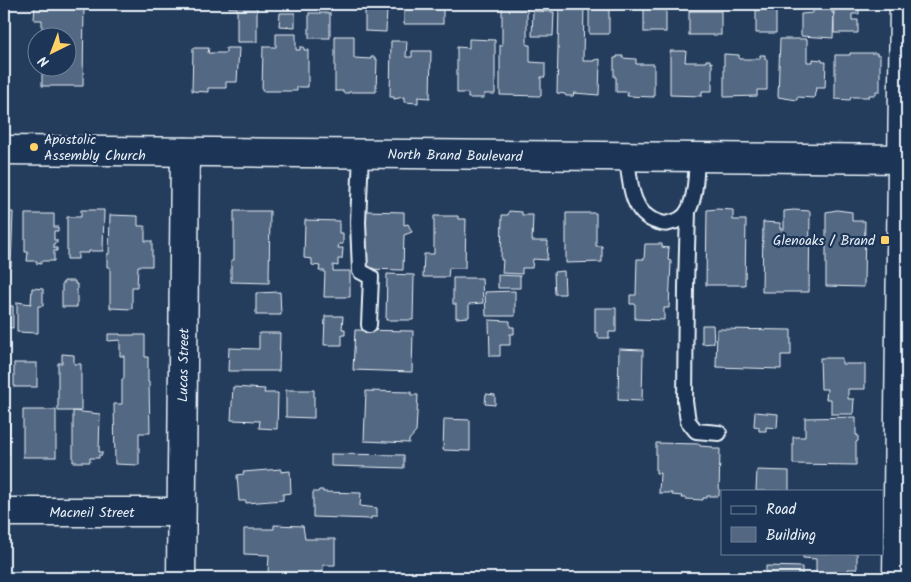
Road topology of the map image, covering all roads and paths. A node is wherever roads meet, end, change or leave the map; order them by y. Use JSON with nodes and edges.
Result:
{"nodes":[{"id":1,"x":904,"y":4,"type":"edge"},
{"id":2,"x":4,"y":150,"type":"edge"},
{"id":3,"x":185,"y":152,"type":"junction"},
{"id":4,"x":361,"y":154,"type":"junction"},
{"id":5,"x":627,"y":157,"type":"junction"},
{"id":6,"x":697,"y":158,"type":"junction"},
{"id":7,"x":904,"y":159,"type":"edge"},
{"id":8,"x":688,"y":211,"type":"junction"},
{"id":9,"x":369,"y":325,"type":"dead end"},
{"id":10,"x":719,"y":433,"type":"dead end"},
{"id":11,"x":4,"y":512,"type":"edge"},
{"id":12,"x":181,"y":512,"type":"junction"},
{"id":13,"x":181,"y":578,"type":"edge"},
{"id":14,"x":896,"y":578,"type":"edge"}],
"edges":[{"from":1,"to":7,"type":"street"},
{"from":2,"to":3,"type":"street","name":"North Brand Boulevard"},
{"from":3,"to":4,"type":"street","name":"North Brand Boulevard"},
{"from":3,"to":12,"type":"street","name":"Lucas Street"},
{"from":4,"to":5,"type":"street","name":"North Brand Boulevard"},
{"from":4,"to":9,"type":"lane"},
{"from":5,"to":6,"type":"street","name":"North Brand Boulevard"},
{"from":5,"to":8,"type":"lane"},
{"from":6,"to":7,"type":"street","name":"North Brand Boulevard"},
{"from":6,"to":8,"type":"lane"},
{"from":7,"to":14,"type":"street"},
{"from":8,"to":10,"type":"lane"},
{"from":11,"to":12,"type":"street","name":"Macneil Street"},
{"from":12,"to":13,"type":"street","name":"Lucas Street"}]}
